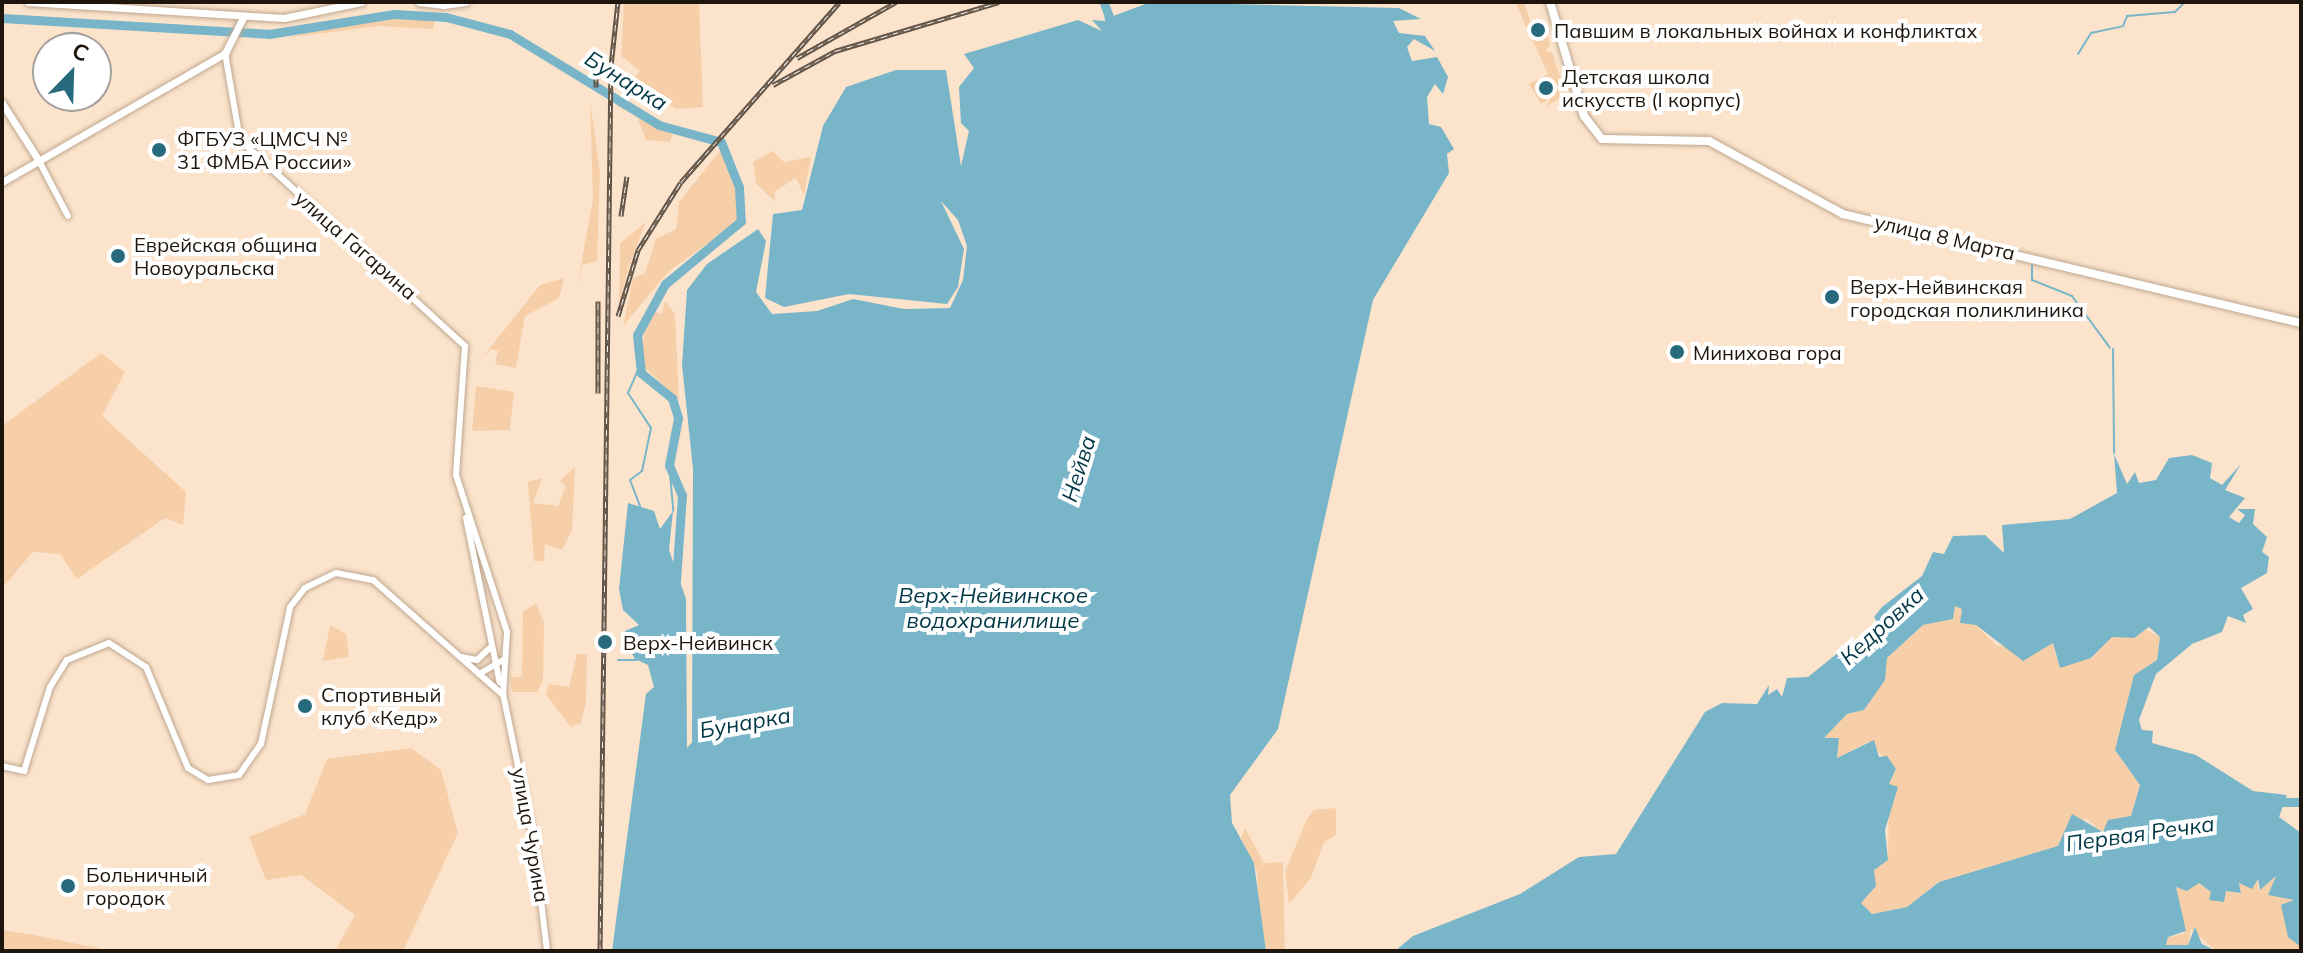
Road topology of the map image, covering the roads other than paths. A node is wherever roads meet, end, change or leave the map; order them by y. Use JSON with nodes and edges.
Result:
{"nodes":[{"id":1,"x":28,"y":2,"type":"edge"},
{"id":2,"x":361,"y":2,"type":"edge"},
{"id":3,"x":419,"y":2,"type":"edge"},
{"id":4,"x":466,"y":2,"type":"edge"},
{"id":5,"x":1550,"y":2,"type":"edge"},
{"id":6,"x":444,"y":5,"type":"joint"},
{"id":7,"x":241,"y":21,"type":"junction"},
{"id":8,"x":225,"y":53,"type":"junction"},
{"id":9,"x":2,"y":103,"type":"edge"},
{"id":10,"x":39,"y":161,"type":"junction"},
{"id":11,"x":2,"y":182,"type":"edge"},
{"id":12,"x":68,"y":216,"type":"dead end"},
{"id":13,"x":2301,"y":323,"type":"edge"},
{"id":14,"x":461,"y":495,"type":"junction"},
{"id":15,"x":473,"y":546,"type":"junction"},
{"id":16,"x":481,"y":546,"type":"junction"},
{"id":17,"x":491,"y":647,"type":"junction"},
{"id":18,"x":456,"y":655,"type":"junction"},
{"id":19,"x":506,"y":658,"type":"junction"},
{"id":20,"x":497,"y":670,"type":"junction"},
{"id":21,"x":479,"y":674,"type":"junction"},
{"id":22,"x":503,"y":695,"type":"junction"},
{"id":23,"x":2,"y":766,"type":"edge"},
{"id":24,"x":547,"y":951,"type":"edge"}],
"edges":[{"from":1,"to":7,"type":"main road"},
{"from":2,"to":7,"type":"main road"},
{"from":3,"to":6,"type":"main road"},
{"from":4,"to":6,"type":"main road"},
{"from":5,"to":13,"type":"main road","name":"улица 8 Марта"},
{"from":7,"to":8,"type":"main road"},
{"from":8,"to":10,"type":"main road"},
{"from":8,"to":14,"type":"street","name":"улица Гагарина"},
{"from":9,"to":10,"type":"main road"},
{"from":10,"to":11,"type":"main road"},
{"from":10,"to":12,"type":"street"},
{"from":14,"to":15,"type":"street","name":"улица Чурина"},
{"from":14,"to":16,"type":"street"},
{"from":15,"to":16,"type":"street"},
{"from":15,"to":17,"type":"street","name":"улица Чурина"},
{"from":16,"to":19,"type":"street"},
{"from":17,"to":18,"type":"street"},
{"from":17,"to":20,"type":"street","name":"улица Чурина"},
{"from":18,"to":21,"type":"street"},
{"from":18,"to":23,"type":"street"},
{"from":19,"to":20,"type":"street"},
{"from":19,"to":22,"type":"street"},
{"from":20,"to":21,"type":"street"},
{"from":20,"to":22,"type":"street","name":"улица Чурина"},
{"from":21,"to":22,"type":"street"},
{"from":22,"to":24,"type":"street","name":"улица Чурина"}]}
